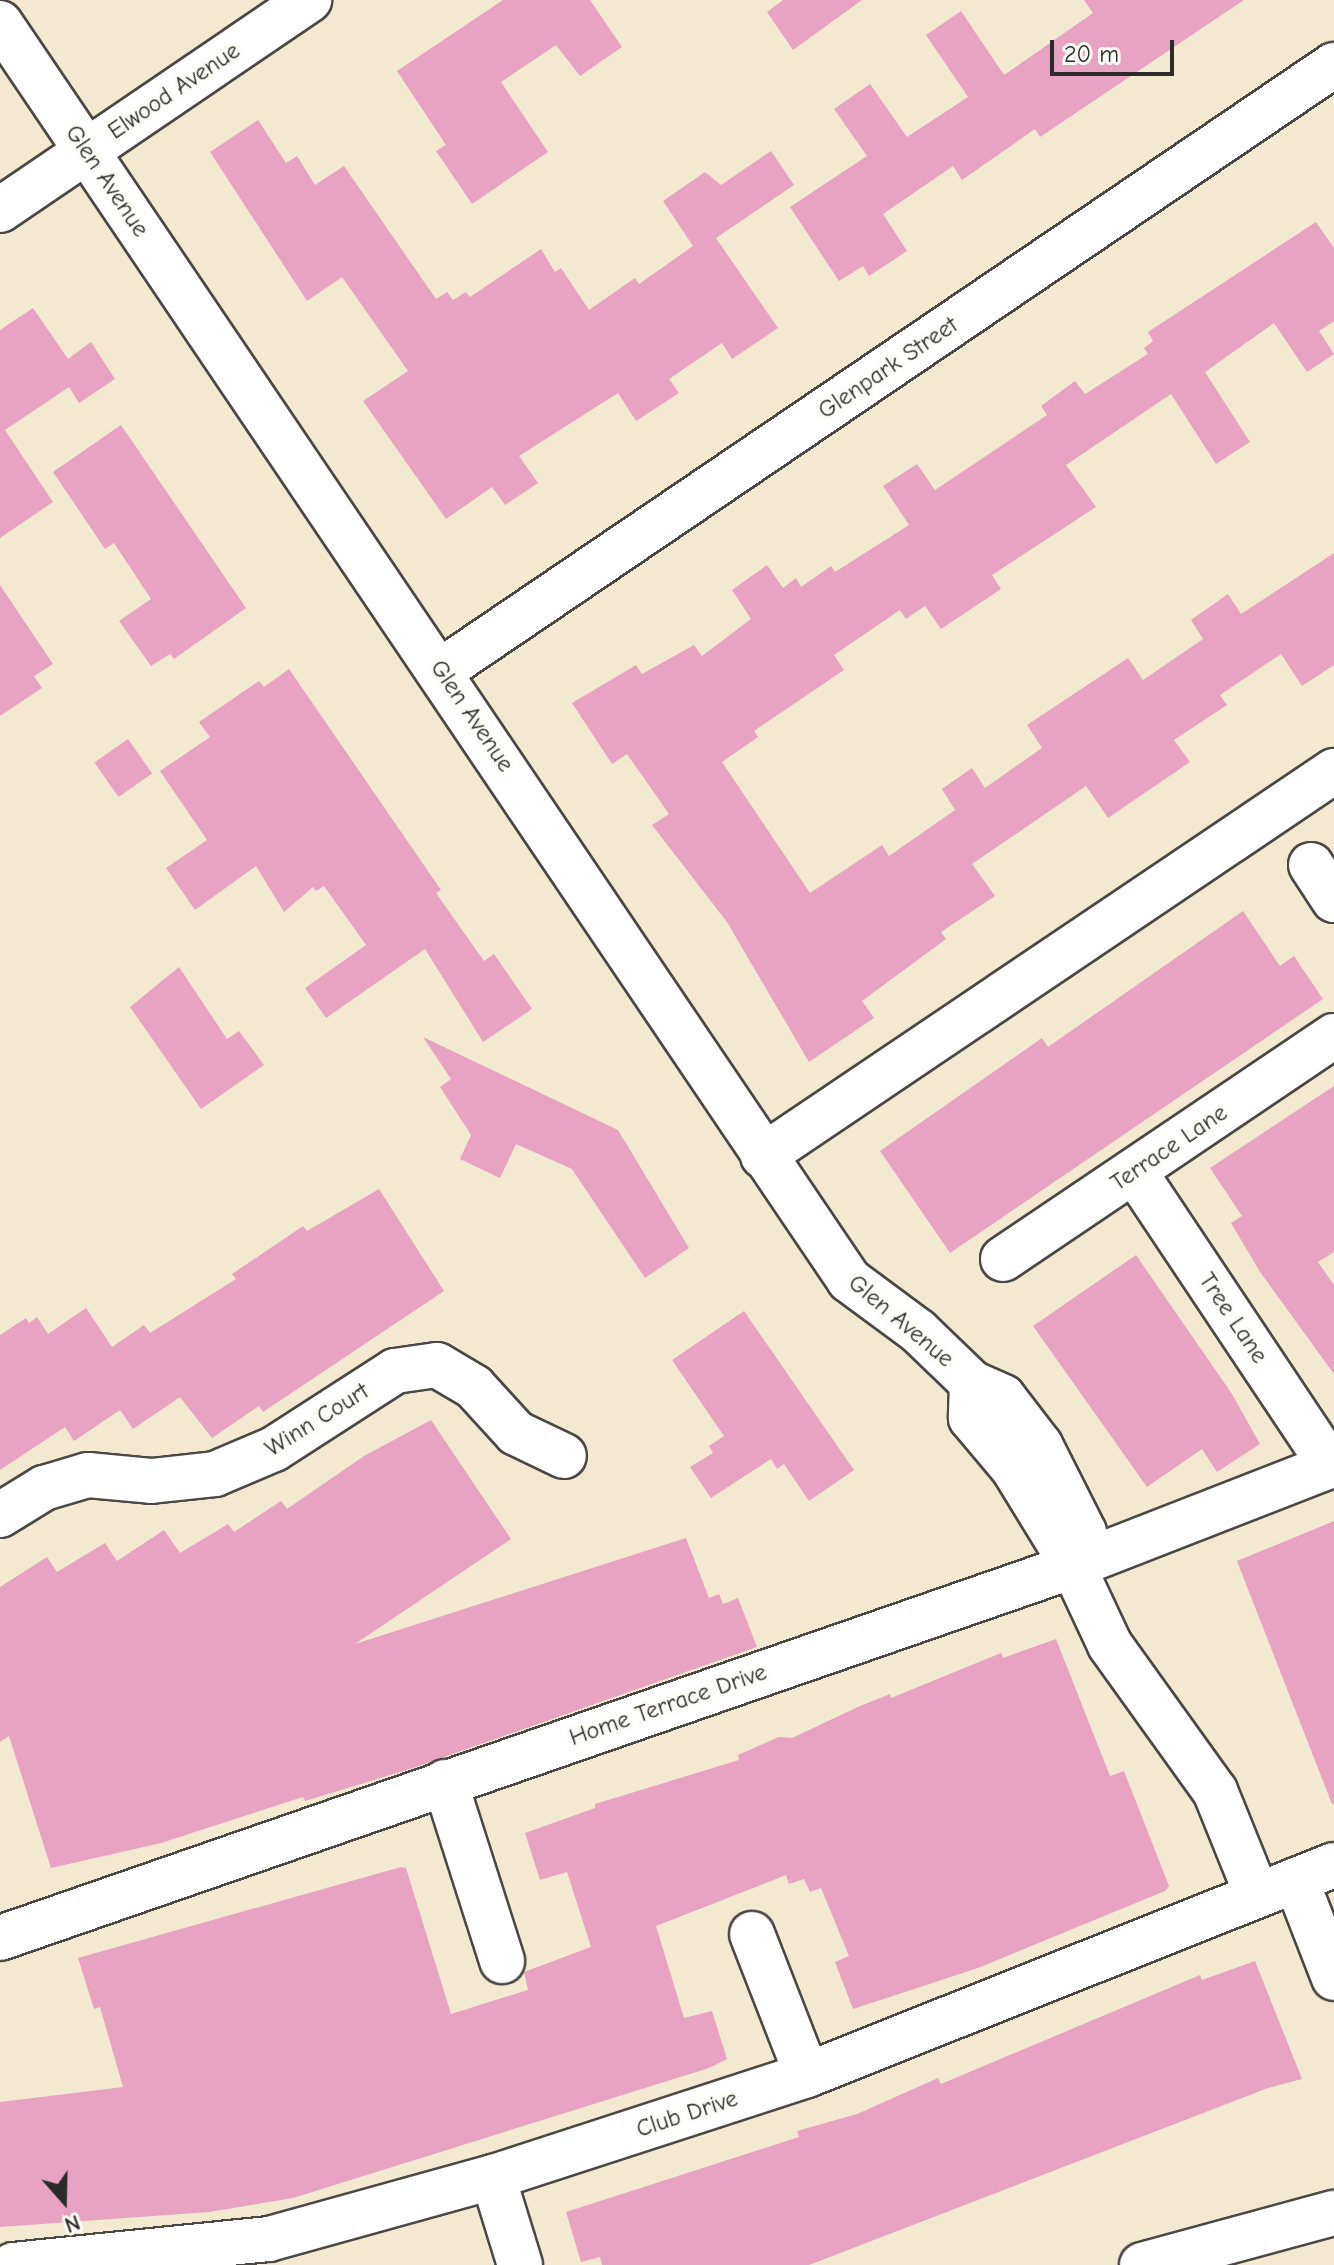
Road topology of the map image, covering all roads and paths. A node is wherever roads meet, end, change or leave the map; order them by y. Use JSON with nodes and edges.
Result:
{"nodes":[{"id":1,"x":309,"y":0,"type":"edge"},
{"id":2,"x":0,"y":23,"type":"edge"},
{"id":3,"x":1334,"y":65,"type":"edge"},
{"id":4,"x":86,"y":151,"type":"junction"},
{"id":5,"x":0,"y":210,"type":"edge"},
{"id":6,"x":442,"y":670,"type":"junction"},
{"id":7,"x":1334,"y":771,"type":"edge"},
{"id":8,"x":1334,"y":1036,"type":"edge"},
{"id":9,"x":763,"y":1156,"type":"junction"},
{"id":10,"x":1134,"y":1171,"type":"junction"},
{"id":11,"x":1003,"y":1259,"type":"dead end"},
{"id":12,"x":564,"y":1456,"type":"dead end"},
{"id":13,"x":1333,"y":1465,"type":"edge"},
{"id":14,"x":0,"y":1515,"type":"edge"},
{"id":15,"x":1073,"y":1566,"type":"junction"},
{"id":16,"x":445,"y":1782,"type":"junction"},
{"id":17,"x":1296,"y":1880,"type":"edge"},
{"id":18,"x":6,"y":1922,"type":"edge"},
{"id":19,"x":752,"y":1934,"type":"dead end"},
{"id":20,"x":502,"y":1961,"type":"dead end"},
{"id":21,"x":1334,"y":1978,"type":"edge"},
{"id":22,"x":807,"y":2075,"type":"junction"},
{"id":23,"x":493,"y":2177,"type":"junction"},
{"id":24,"x":1334,"y":2214,"type":"edge"},
{"id":25,"x":13,"y":2265,"type":"edge"},
{"id":26,"x":520,"y":2265,"type":"edge"},
{"id":27,"x":1142,"y":2265,"type":"edge"},
{"id":28,"x":1198,"y":2265,"type":"edge"}],
"edges":[{"from":1,"to":4,"type":"main road","name":"Elwood Avenue"},
{"from":2,"to":4,"type":"main road","name":"Glen Avenue"},
{"from":3,"to":6,"type":"main road","name":"Glenpark Street"},
{"from":4,"to":5,"type":"main road","name":"Elwood Avenue"},
{"from":4,"to":6,"type":"main road","name":"Glen Avenue"},
{"from":6,"to":9,"type":"main road","name":"Glen Avenue"},
{"from":7,"to":9,"type":"main road"},
{"from":8,"to":10,"type":"main road","name":"Terrace Lane"},
{"from":9,"to":15,"type":"main road","name":"Glen Avenue"},
{"from":10,"to":11,"type":"main road","name":"Terrace Lane"},
{"from":10,"to":13,"type":"main road","name":"Tree Lane"},
{"from":12,"to":14,"type":"main road","name":"Winn Court"},
{"from":13,"to":15,"type":"main road","name":"Home Terrace Drive"},
{"from":15,"to":16,"type":"main road","name":"Home Terrace Drive"},
{"from":15,"to":17,"type":"main road"},
{"from":16,"to":18,"type":"main road","name":"Home Terrace Drive"},
{"from":16,"to":20,"type":"main road"},
{"from":17,"to":21,"type":"main road"},
{"from":17,"to":22,"type":"main road","name":"Club Drive"},
{"from":19,"to":22,"type":"main road"},
{"from":22,"to":23,"type":"main road","name":"Club Drive"},
{"from":23,"to":25,"type":"main road","name":"Club Drive"},
{"from":23,"to":26,"type":"main road"},
{"from":24,"to":27,"type":"main road"},
{"from":24,"to":28,"type":"main road"}]}
